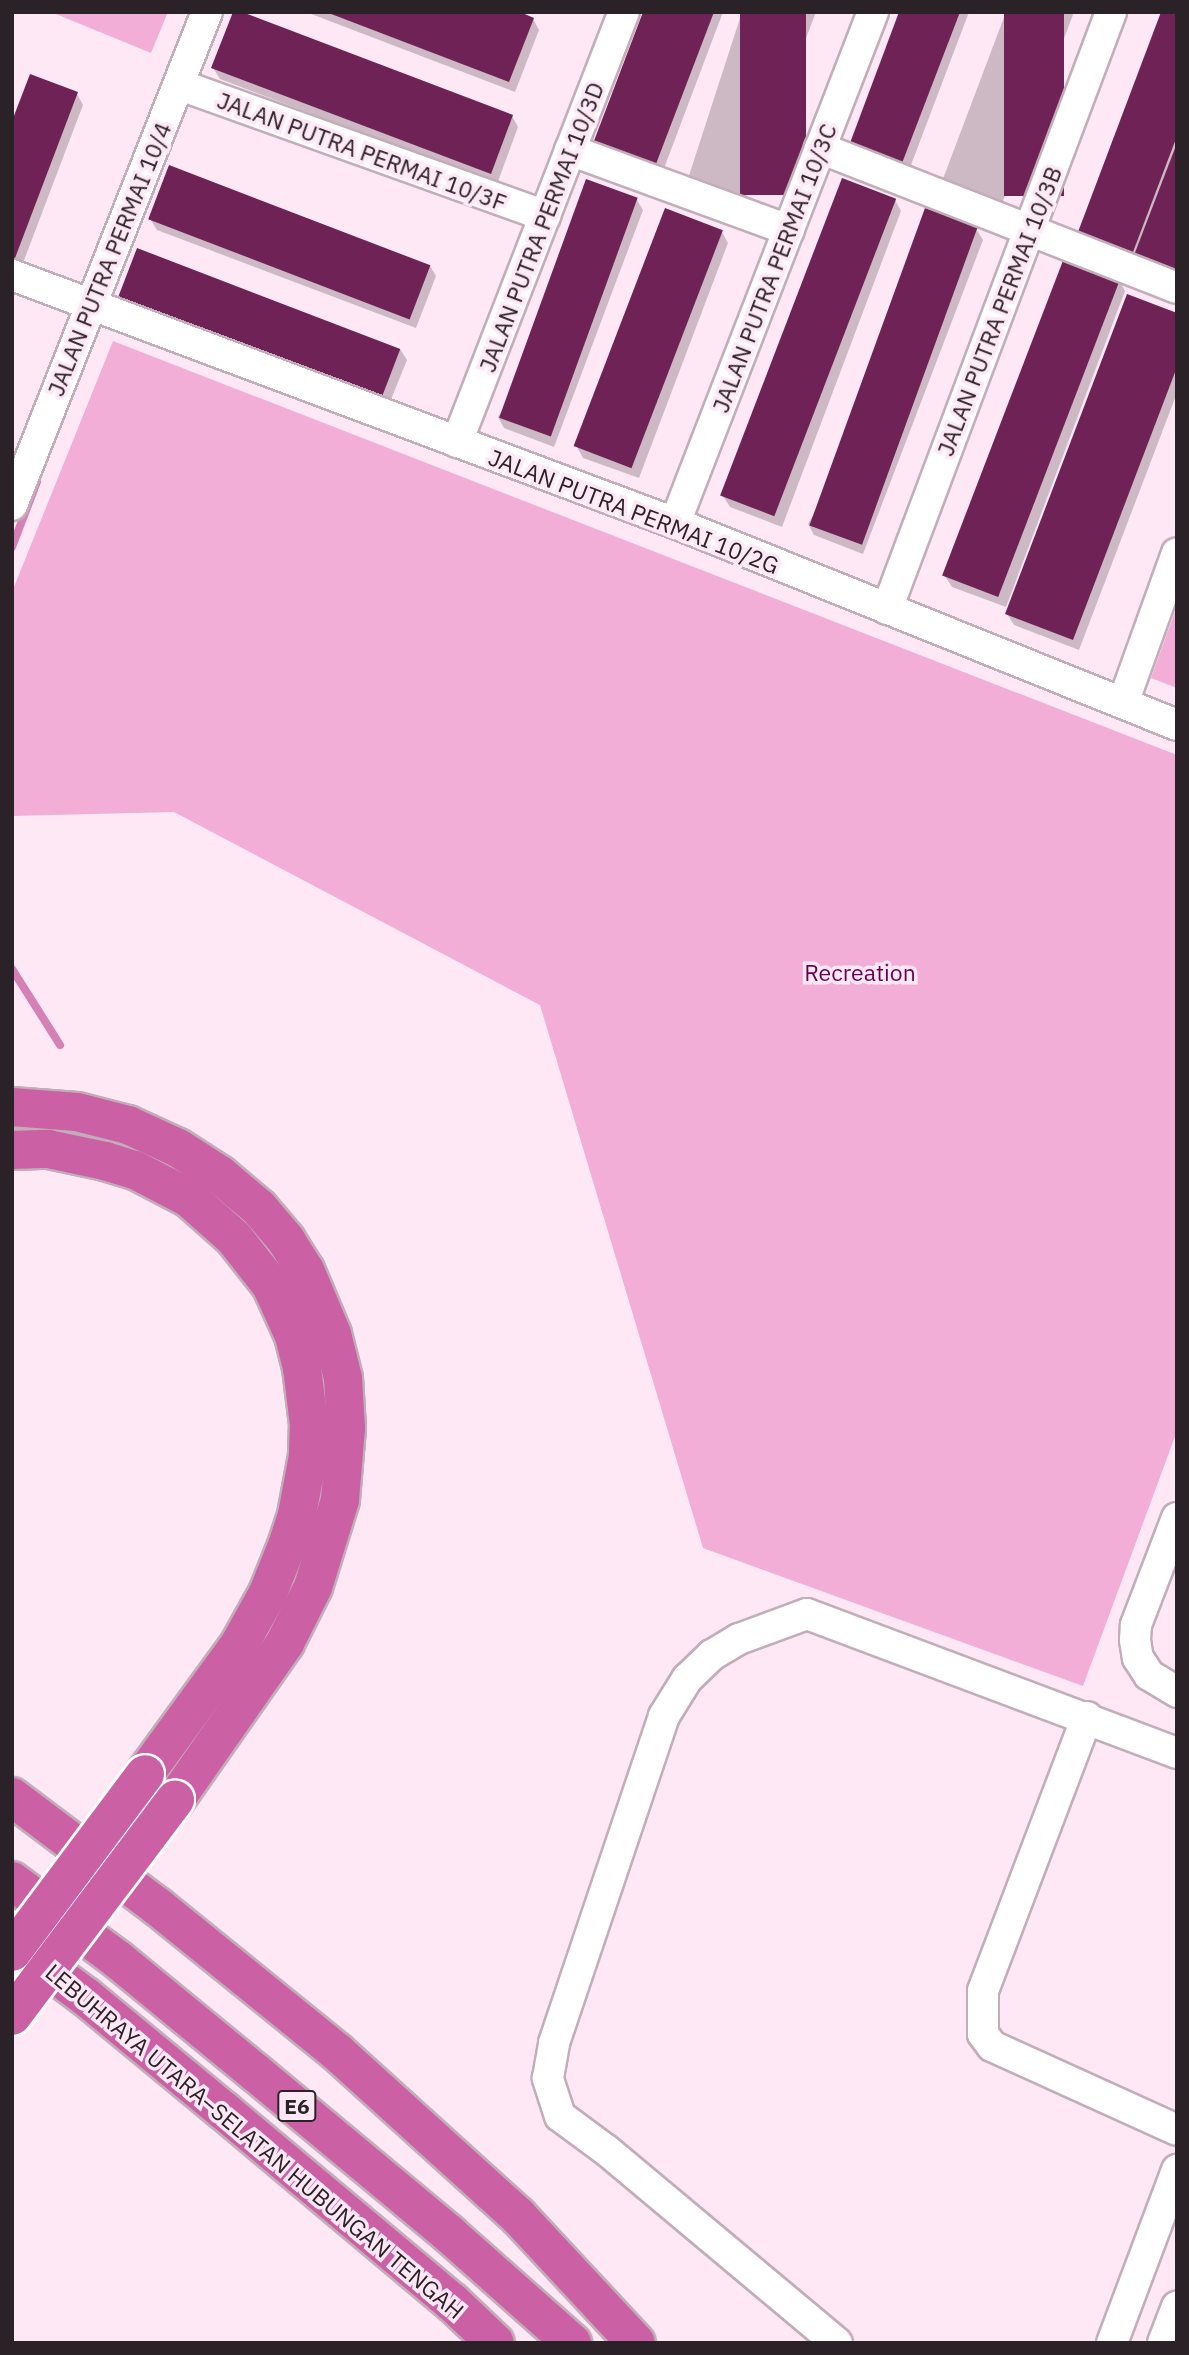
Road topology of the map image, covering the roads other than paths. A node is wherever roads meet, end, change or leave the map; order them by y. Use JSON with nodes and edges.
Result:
{"nodes":[{"id":1,"x":207,"y":12,"type":"edge"},
{"id":2,"x":624,"y":12,"type":"edge"},
{"id":3,"x":873,"y":12,"type":"edge"},
{"id":4,"x":1111,"y":12,"type":"edge"},
{"id":5,"x":180,"y":85,"type":"junction"},
{"id":6,"x":820,"y":148,"type":"junction"},
{"id":7,"x":570,"y":150,"type":"junction"},
{"id":8,"x":545,"y":216,"type":"junction"},
{"id":9,"x":1030,"y":228,"type":"junction"},
{"id":10,"x":789,"y":230,"type":"junction"},
{"id":11,"x":12,"y":275,"type":"edge"},
{"id":12,"x":1177,"y":288,"type":"edge"},
{"id":13,"x":90,"y":304,"type":"junction"},
{"id":14,"x":457,"y":442,"type":"junction"},
{"id":15,"x":12,"y":505,"type":"edge"},
{"id":16,"x":675,"y":523,"type":"junction"},
{"id":17,"x":1177,"y":554,"type":"edge"},
{"id":18,"x":887,"y":609,"type":"junction"},
{"id":19,"x":1123,"y":703,"type":"junction"},
{"id":20,"x":1177,"y":725,"type":"edge"},
{"id":21,"x":12,"y":1107,"type":"edge"},
{"id":22,"x":12,"y":1150,"type":"edge"},
{"id":23,"x":1177,"y":1518,"type":"edge"},
{"id":24,"x":1177,"y":1692,"type":"edge"},
{"id":25,"x":1087,"y":1717,"type":"junction"},
{"id":26,"x":1177,"y":1752,"type":"edge"},
{"id":27,"x":12,"y":1797,"type":"edge"},
{"id":28,"x":12,"y":1881,"type":"edge"},
{"id":29,"x":12,"y":1941,"type":"edge"},
{"id":30,"x":12,"y":1951,"type":"edge"},
{"id":31,"x":12,"y":2016,"type":"edge"},
{"id":32,"x":1177,"y":2130,"type":"edge"},
{"id":33,"x":1177,"y":2170,"type":"edge"},
{"id":34,"x":1177,"y":2307,"type":"edge"},
{"id":35,"x":495,"y":2343,"type":"edge"},
{"id":36,"x":572,"y":2343,"type":"edge"},
{"id":37,"x":636,"y":2343,"type":"edge"},
{"id":38,"x":837,"y":2343,"type":"edge"},
{"id":39,"x":1111,"y":2343,"type":"edge"},
{"id":40,"x":1163,"y":2343,"type":"edge"}],
"edges":[{"from":1,"to":5,"type":"street","name":"JALAN PUTRA PERMAI 10/4"},
{"from":2,"to":7,"type":"street","name":"JALAN PUTRA PERMAI 10/3D"},
{"from":3,"to":6,"type":"street","name":"JALAN PUTRA PERMAI 10/3C"},
{"from":4,"to":9,"type":"street","name":"JALAN PUTRA PERMAI 10/3B"},
{"from":5,"to":8,"type":"street","name":"JALAN PUTRA PERMAI 10/3F"},
{"from":5,"to":13,"type":"street","name":"JALAN PUTRA PERMAI 10/4"},
{"from":6,"to":9,"type":"street"},
{"from":6,"to":10,"type":"street","name":"JALAN PUTRA PERMAI 10/3C"},
{"from":7,"to":8,"type":"street","name":"JALAN PUTRA PERMAI 10/3D"},
{"from":7,"to":10,"type":"street"},
{"from":8,"to":14,"type":"street","name":"JALAN PUTRA PERMAI 10/3D"},
{"from":9,"to":12,"type":"street"},
{"from":9,"to":18,"type":"street","name":"JALAN PUTRA PERMAI 10/3B"},
{"from":10,"to":16,"type":"street","name":"JALAN PUTRA PERMAI 10/3C"},
{"from":11,"to":13,"type":"street","name":"JALAN PUTRA PERMAI 10/2G"},
{"from":13,"to":14,"type":"street","name":"JALAN PUTRA PERMAI 10/2G"},
{"from":13,"to":15,"type":"street","name":"JALAN PUTRA PERMAI 10/4"},
{"from":14,"to":16,"type":"street","name":"JALAN PUTRA PERMAI 10/2G"},
{"from":16,"to":18,"type":"street","name":"JALAN PUTRA PERMAI 10/2G"},
{"from":17,"to":19,"type":"street"},
{"from":18,"to":19,"type":"street","name":"JALAN PUTRA PERMAI 10/2G"},
{"from":19,"to":20,"type":"street","name":"JALAN PUTRA PERMAI 10/2G"},
{"from":21,"to":31,"type":"highway","bridge":true},
{"from":22,"to":30,"type":"highway","bridge":true},
{"from":23,"to":24,"type":"street"},
{"from":25,"to":26,"type":"street"},
{"from":25,"to":32,"type":"street"},
{"from":25,"to":38,"type":"street"},
{"from":27,"to":37,"type":"highway"},
{"from":28,"to":36,"type":"highway","number":"E6"},
{"from":29,"to":35,"type":"highway","name":"LEBUHRAYA UTARA–SELATAN HUBUNGAN TENGAH","number":"E6"},
{"from":33,"to":39,"type":"street"},
{"from":34,"to":40,"type":"street"}]}
